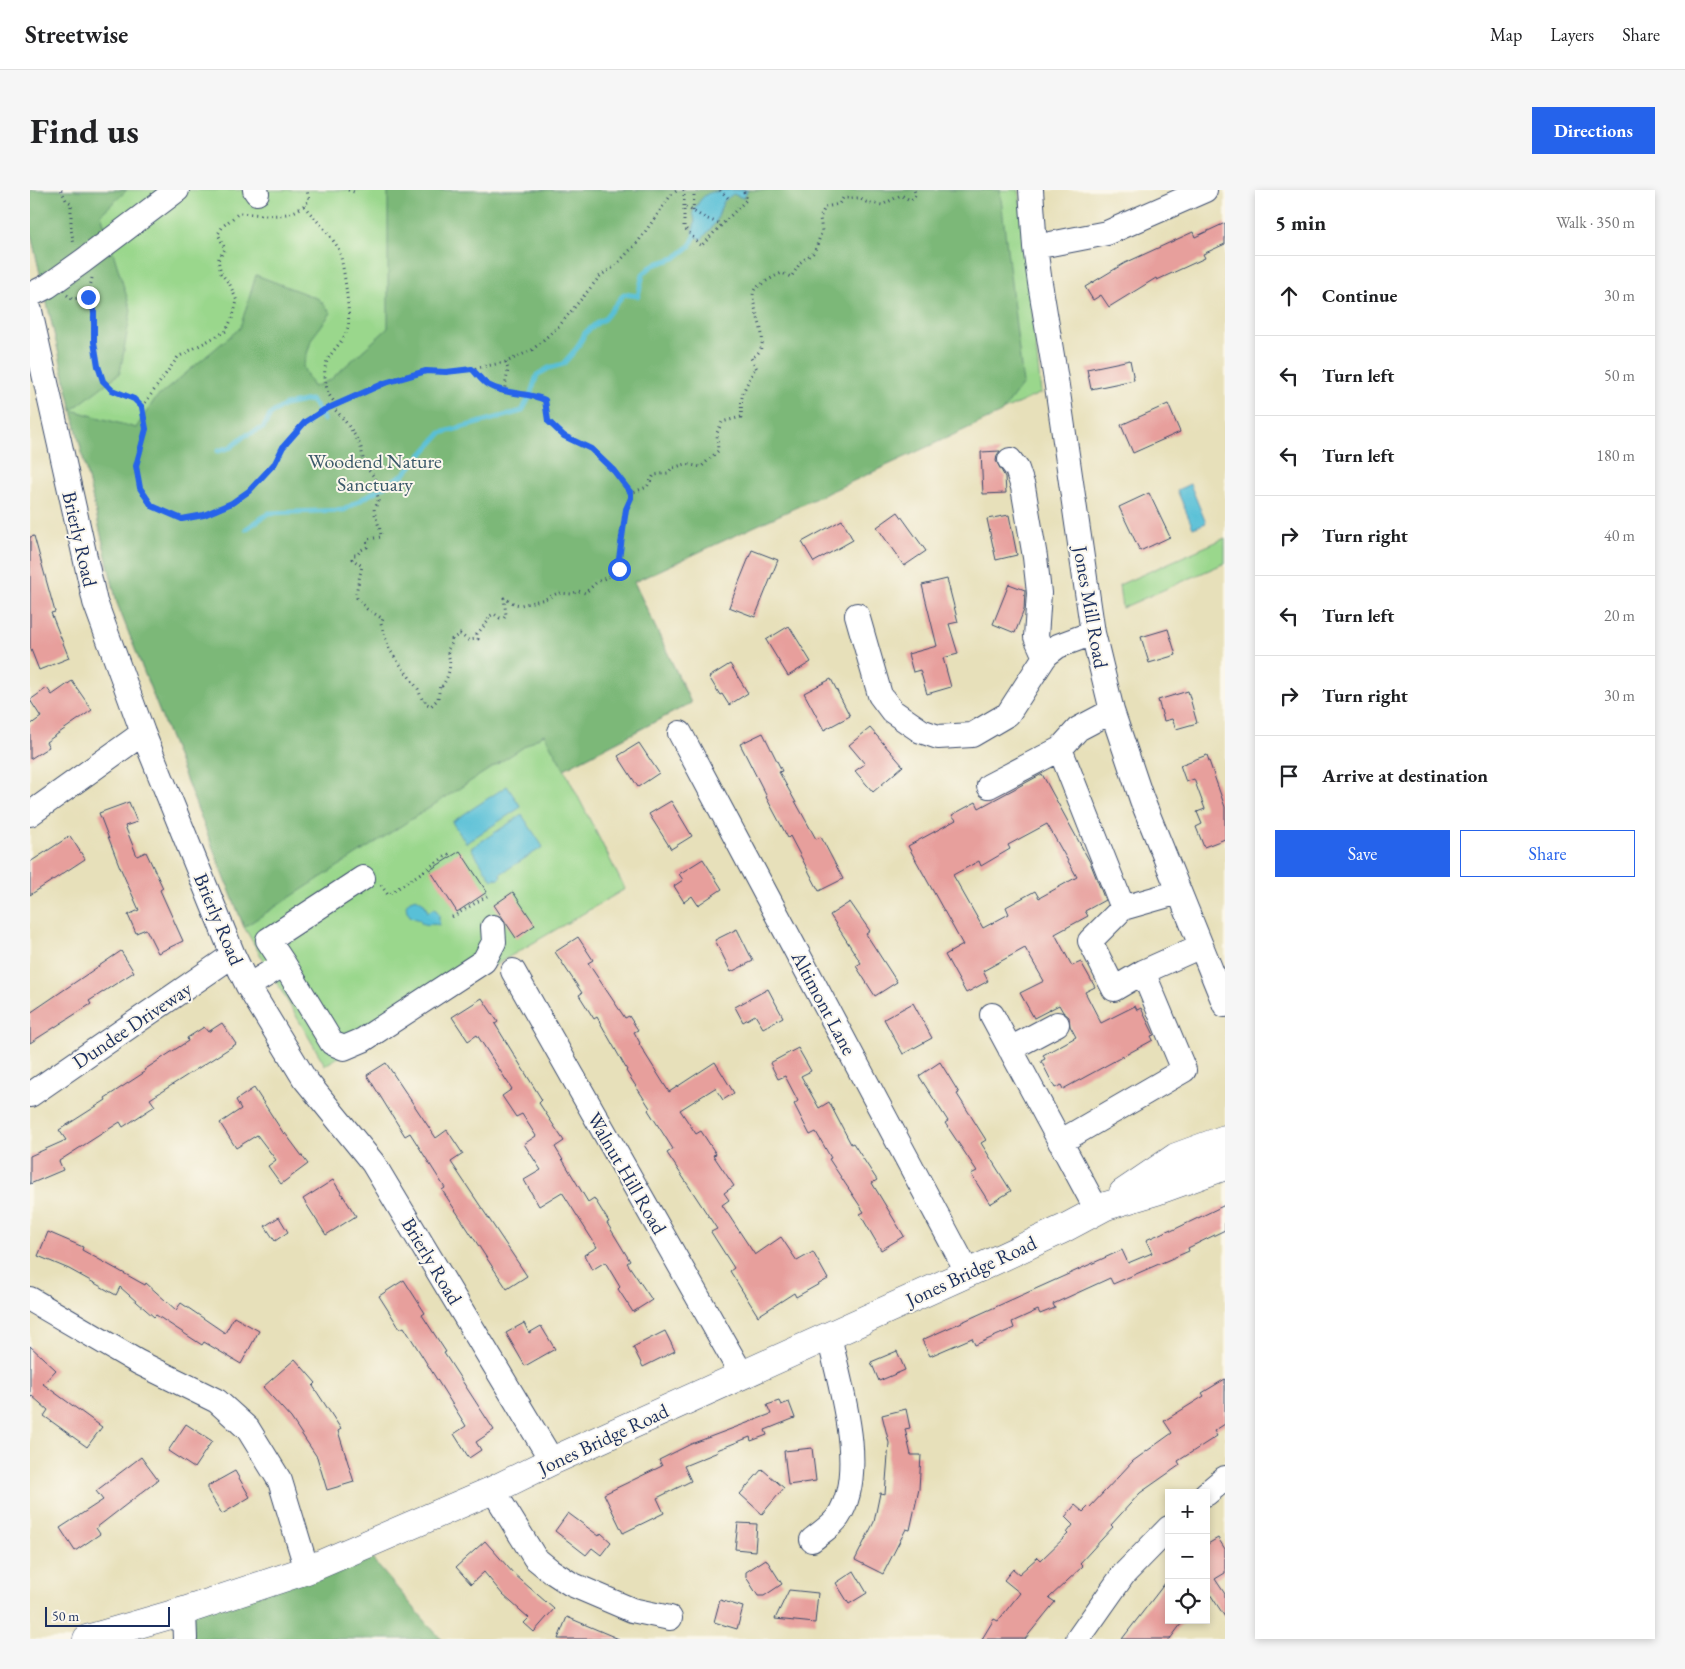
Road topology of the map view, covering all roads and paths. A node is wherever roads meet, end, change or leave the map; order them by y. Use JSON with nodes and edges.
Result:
{"nodes":[{"id":1,"x":61,"y":190,"type":"edge"},
{"id":2,"x":177,"y":190,"type":"edge"},
{"id":3,"x":307,"y":190,"type":"edge"},
{"id":4,"x":348,"y":190,"type":"edge"},
{"id":5,"x":356,"y":190,"type":"edge"},
{"id":6,"x":678,"y":190,"type":"edge"},
{"id":7,"x":684,"y":190,"type":"edge"},
{"id":8,"x":697,"y":190,"type":"edge"},
{"id":9,"x":720,"y":190,"type":"edge"},
{"id":10,"x":743,"y":190,"type":"edge"},
{"id":11,"x":914,"y":190,"type":"edge"},
{"id":12,"x":1031,"y":190,"type":"edge"},
{"id":13,"x":1205,"y":190,"type":"edge"},
{"id":14,"x":728,"y":198,"type":"dead end"},
{"id":15,"x":304,"y":206,"type":"junction"},
{"id":16,"x":685,"y":206,"type":"junction"},
{"id":17,"x":693,"y":212,"type":"junction"},
{"id":18,"x":722,"y":224,"type":"junction"},
{"id":19,"x":1035,"y":246,"type":"junction"},
{"id":20,"x":76,"y":252,"type":"dead end"},
{"id":21,"x":92,"y":275,"type":"dead end"},
{"id":22,"x":30,"y":295,"type":"edge"},
{"id":23,"x":30,"y":311,"type":"edge"},
{"id":24,"x":506,"y":362,"type":"junction"},
{"id":25,"x":472,"y":369,"type":"junction"},
{"id":26,"x":37,"y":378,"type":"edge"},
{"id":27,"x":504,"y":392,"type":"junction"},
{"id":28,"x":336,"y":404,"type":"junction"},
{"id":29,"x":142,"y":407,"type":"junction"},
{"id":30,"x":332,"y":407,"type":"junction"},
{"id":31,"x":1010,"y":460,"type":"dead end"},
{"id":32,"x":631,"y":493,"type":"junction"},
{"id":33,"x":857,"y":615,"type":"dead end"},
{"id":34,"x":1093,"y":633,"type":"junction"},
{"id":35,"x":1045,"y":657,"type":"junction"},
{"id":36,"x":1112,"y":711,"type":"junction"},
{"id":37,"x":143,"y":733,"type":"junction"},
{"id":38,"x":680,"y":733,"type":"dead end"},
{"id":39,"x":1060,"y":749,"type":"junction"},
{"id":40,"x":989,"y":786,"type":"dead end"},
{"id":41,"x":30,"y":814,"type":"edge"},
{"id":42,"x":452,"y":852,"type":"dead end"},
{"id":43,"x":363,"y":878,"type":"joint"},
{"id":44,"x":1179,"y":892,"type":"junction"},
{"id":45,"x":487,"y":896,"type":"dead end"},
{"id":46,"x":1123,"y":908,"type":"junction"},
{"id":47,"x":452,"y":917,"type":"dead end"},
{"id":48,"x":493,"y":928,"type":"dead end"},
{"id":49,"x":1201,"y":946,"type":"junction"},
{"id":50,"x":233,"y":955,"type":"junction"},
{"id":51,"x":284,"y":964,"type":"junction"},
{"id":52,"x":513,"y":971,"type":"dead end"},
{"id":53,"x":1144,"y":972,"type":"junction"},
{"id":54,"x":248,"y":986,"type":"junction"},
{"id":55,"x":1225,"y":1005,"type":"edge"},
{"id":56,"x":992,"y":1015,"type":"dead end"},
{"id":57,"x":1057,"y":1024,"type":"dead end"},
{"id":58,"x":1010,"y":1049,"type":"junction"},
{"id":59,"x":30,"y":1095,"type":"edge"},
{"id":60,"x":1225,"y":1124,"type":"edge"},
{"id":61,"x":1225,"y":1139,"type":"edge"},
{"id":62,"x":1060,"y":1142,"type":"junction"},
{"id":63,"x":1176,"y":1157,"type":"junction"},
{"id":64,"x":1225,"y":1166,"type":"edge"},
{"id":65,"x":1101,"y":1208,"type":"junction"},
{"id":66,"x":968,"y":1273,"type":"junction"},
{"id":67,"x":30,"y":1299,"type":"edge"},
{"id":68,"x":829,"y":1336,"type":"junction"},
{"id":69,"x":742,"y":1375,"type":"junction"},
{"id":70,"x":552,"y":1461,"type":"junction"},
{"id":71,"x":493,"y":1490,"type":"junction"},
{"id":72,"x":1165,"y":1532,"type":"edge"},
{"id":73,"x":812,"y":1540,"type":"dead end"},
{"id":74,"x":307,"y":1570,"type":"junction"},
{"id":75,"x":184,"y":1611,"type":"junction"},
{"id":76,"x":670,"y":1618,"type":"dead end"},
{"id":77,"x":87,"y":1639,"type":"edge"},
{"id":78,"x":185,"y":1639,"type":"edge"},
{"id":79,"x":1078,"y":1639,"type":"edge"}],
"edges":[{"from":1,"to":20,"type":"path"},
{"from":2,"to":22,"type":"street"},
{"from":3,"to":15,"type":"path"},
{"from":4,"to":5,"type":"path"},
{"from":6,"to":24,"type":"path"},
{"from":7,"to":16,"type":"path"},
{"from":8,"to":17,"type":"path"},
{"from":9,"to":14,"type":"path"},
{"from":10,"to":18,"type":"path"},
{"from":11,"to":32,"type":"path"},
{"from":12,"to":19,"type":"street","name":"Jones Mill Road"},
{"from":13,"to":19,"type":"street"},
{"from":15,"to":28,"type":"path"},
{"from":15,"to":29,"type":"path"},
{"from":16,"to":17,"type":"path"},
{"from":16,"to":18,"type":"path"},
{"from":17,"to":18,"type":"path"},
{"from":19,"to":34,"type":"street","name":"Jones Mill Road"},
{"from":21,"to":29,"type":"path"},
{"from":23,"to":26,"type":"street","name":"Brierly Road"},
{"from":24,"to":25,"type":"path"},
{"from":24,"to":27,"type":"path"},
{"from":25,"to":27,"type":"path"},
{"from":25,"to":28,"type":"path"},
{"from":26,"to":37,"type":"street","name":"Brierly Road"},
{"from":27,"to":32,"type":"path"},
{"from":28,"to":30,"type":"path"},
{"from":29,"to":30,"type":"path"},
{"from":30,"to":32,"type":"path"},
{"from":31,"to":35,"type":"street"},
{"from":33,"to":35,"type":"street"},
{"from":34,"to":35,"type":"street"},
{"from":34,"to":36,"type":"street","name":"Jones Mill Road"},
{"from":36,"to":39,"type":"street"},
{"from":36,"to":44,"type":"street","name":"Jones Mill Road"},
{"from":37,"to":41,"type":"street"},
{"from":37,"to":50,"type":"street","name":"Brierly Road"},
{"from":38,"to":66,"type":"street","name":"Altimont Lane"},
{"from":39,"to":40,"type":"street"},
{"from":39,"to":46,"type":"street"},
{"from":42,"to":43,"type":"path"},
{"from":43,"to":51,"type":"street"},
{"from":44,"to":46,"type":"street"},
{"from":44,"to":49,"type":"street","name":"Jones Mill Road"},
{"from":45,"to":47,"type":"path"},
{"from":46,"to":53,"type":"street"},
{"from":48,"to":51,"type":"street"},
{"from":49,"to":53,"type":"street"},
{"from":49,"to":55,"type":"street","name":"Jones Mill Road"},
{"from":50,"to":54,"type":"street","name":"Brierly Road"},
{"from":50,"to":59,"type":"street","name":"Dundee Driveway"},
{"from":51,"to":54,"type":"street"},
{"from":52,"to":69,"type":"street","name":"Walnut Hill Road"},
{"from":53,"to":62,"type":"street"},
{"from":54,"to":70,"type":"street","name":"Brierly Road"},
{"from":56,"to":58,"type":"street"},
{"from":57,"to":58,"type":"street"},
{"from":58,"to":62,"type":"street"},
{"from":60,"to":63,"type":"main road"},
{"from":61,"to":63,"type":"main road","name":"Jones Bridge Road"},
{"from":62,"to":65,"type":"street"},
{"from":63,"to":65,"type":"main road","name":"Jones Bridge Road"},
{"from":64,"to":65,"type":"main road","name":"Jones Bridge Road"},
{"from":65,"to":66,"type":"main road","name":"Jones Bridge Road"},
{"from":66,"to":68,"type":"main road","name":"Jones Bridge Road"},
{"from":67,"to":74,"type":"street"},
{"from":68,"to":69,"type":"main road","name":"Jones Bridge Road"},
{"from":68,"to":73,"type":"street"},
{"from":69,"to":70,"type":"main road","name":"Jones Bridge Road"},
{"from":70,"to":71,"type":"main road","name":"Jones Bridge Road"},
{"from":71,"to":74,"type":"main road","name":"Jones Bridge Road"},
{"from":71,"to":76,"type":"street"},
{"from":72,"to":79,"type":"street"},
{"from":74,"to":75,"type":"main road","name":"Jones Bridge Road"},
{"from":75,"to":77,"type":"main road","name":"Jones Bridge Road"},
{"from":75,"to":78,"type":"street"}]}
